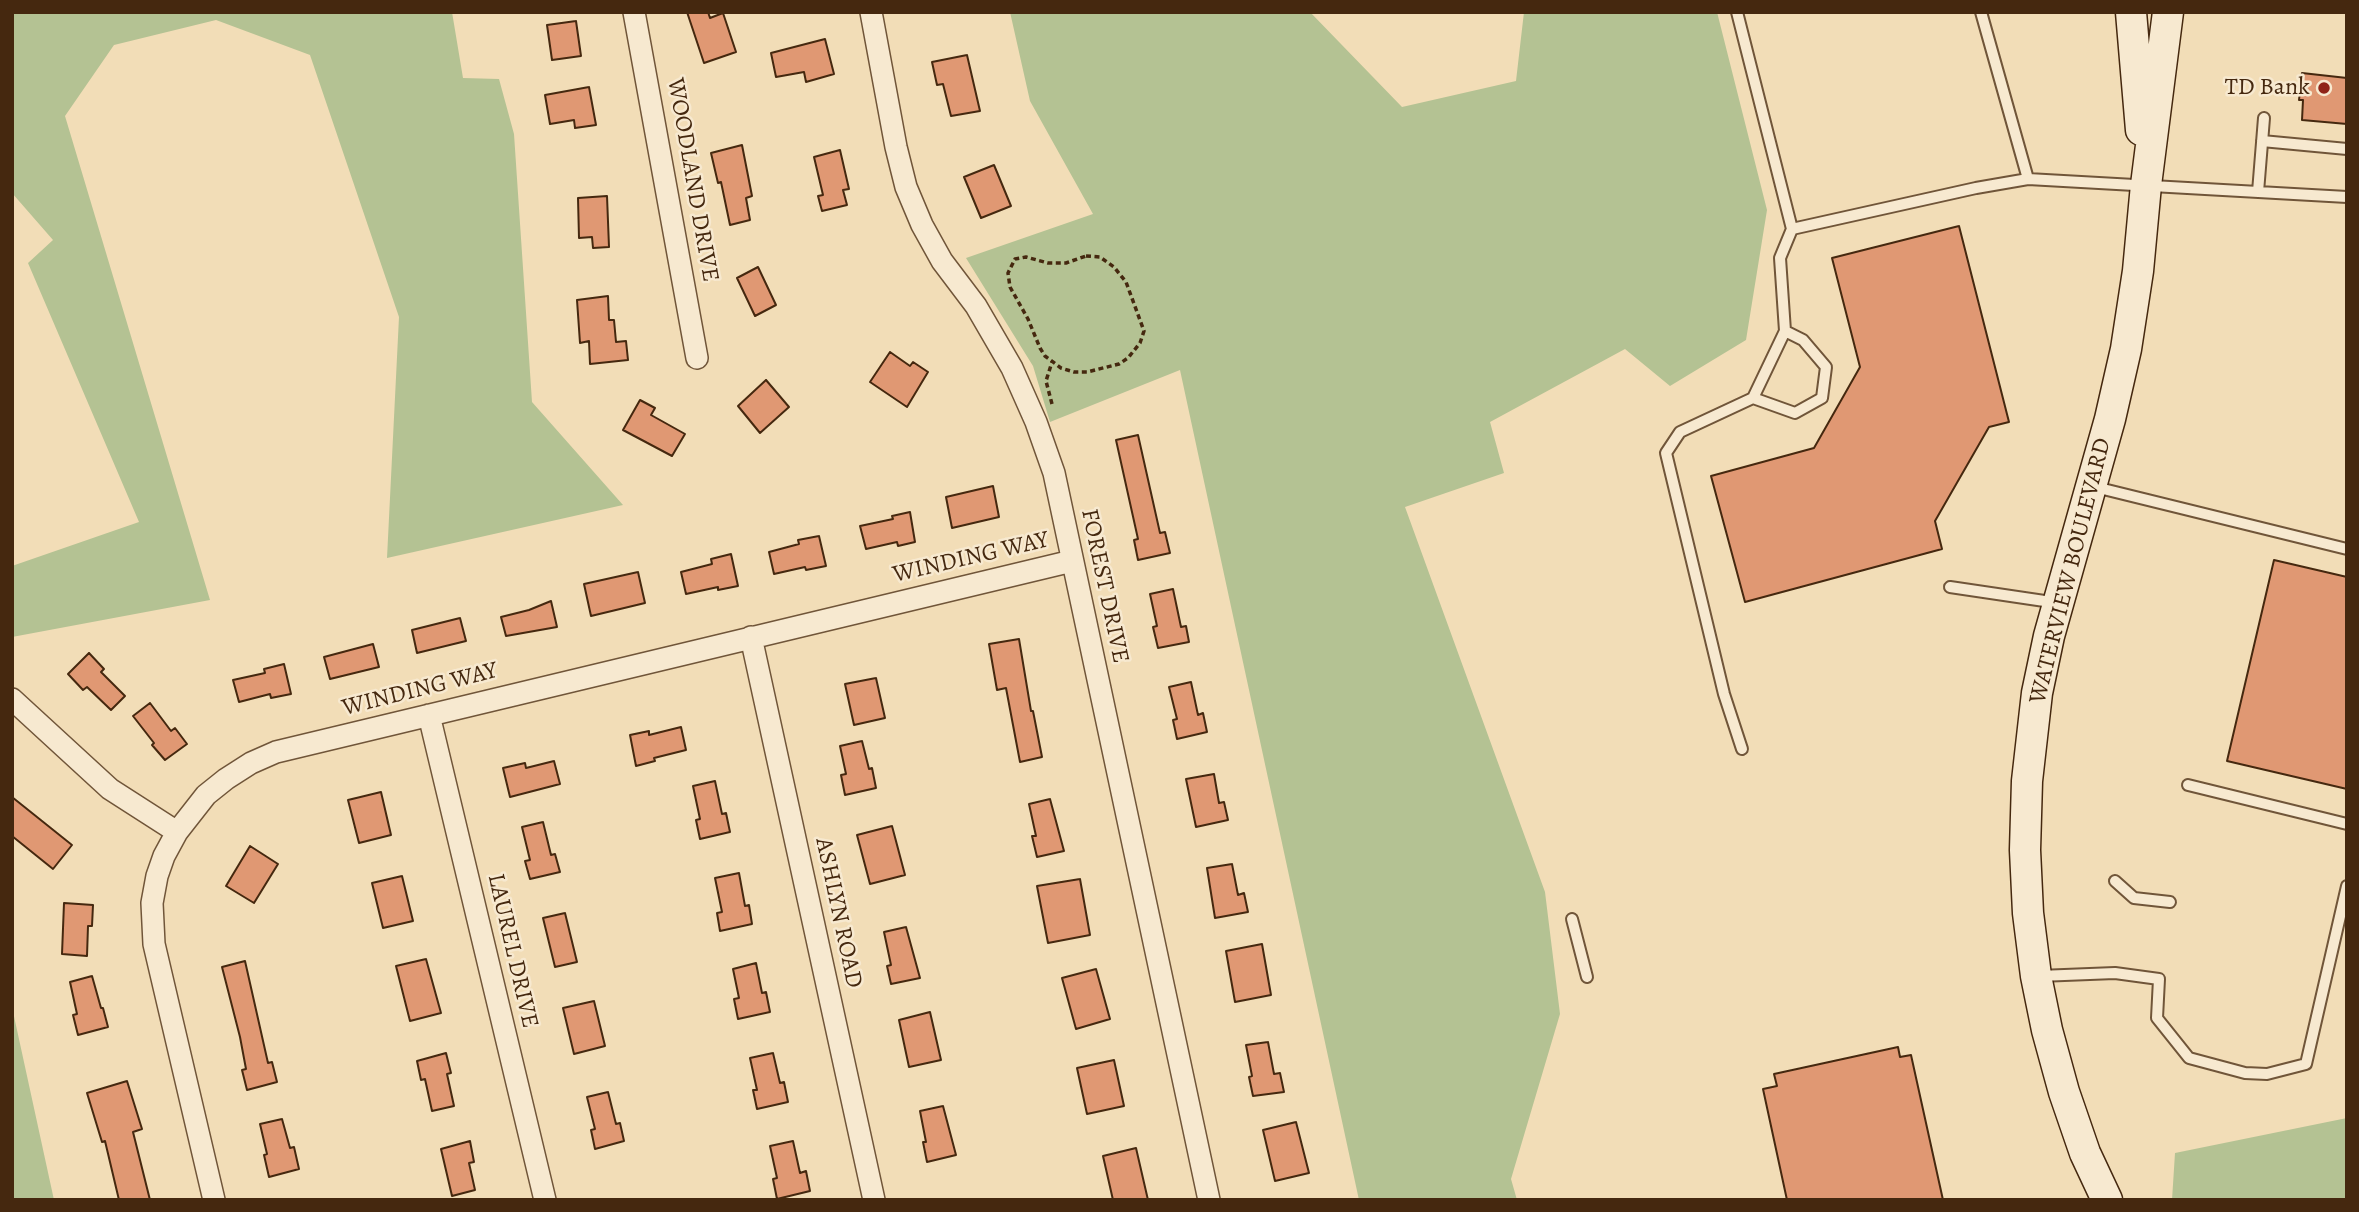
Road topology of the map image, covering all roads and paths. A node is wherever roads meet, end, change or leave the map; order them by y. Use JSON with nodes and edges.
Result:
{"nodes":[{"id":1,"x":634,"y":12,"type":"edge"},
{"id":2,"x":870,"y":12,"type":"edge"},
{"id":3,"x":1737,"y":12,"type":"edge"},
{"id":4,"x":1981,"y":12,"type":"edge"},
{"id":5,"x":2131,"y":12,"type":"edge"},
{"id":6,"x":2168,"y":12,"type":"edge"},
{"id":7,"x":2264,"y":118,"type":"dead end"},
{"id":8,"x":2262,"y":141,"type":"junction"},
{"id":9,"x":2347,"y":149,"type":"edge"},
{"id":10,"x":2028,"y":179,"type":"junction"},
{"id":11,"x":2146,"y":185,"type":"junction"},
{"id":12,"x":2258,"y":192,"type":"junction"},
{"id":13,"x":2347,"y":197,"type":"edge"},
{"id":14,"x":1792,"y":229,"type":"junction"},
{"id":15,"x":1785,"y":331,"type":"junction"},
{"id":16,"x":697,"y":358,"type":"dead end"},
{"id":17,"x":1052,"y":362,"type":"junction"},
{"id":18,"x":1752,"y":398,"type":"junction"},
{"id":19,"x":1055,"y":414,"type":"dead end"},
{"id":20,"x":2091,"y":486,"type":"junction"},
{"id":21,"x":2347,"y":550,"type":"edge"},
{"id":22,"x":1072,"y":561,"type":"junction"},
{"id":23,"x":1950,"y":587,"type":"dead end"},
{"id":24,"x":2059,"y":603,"type":"junction"},
{"id":25,"x":751,"y":637,"type":"junction"},
{"id":26,"x":12,"y":699,"type":"edge"},
{"id":27,"x":429,"y":715,"type":"junction"},
{"id":28,"x":1742,"y":749,"type":"dead end"},
{"id":29,"x":2188,"y":785,"type":"dead end"},
{"id":30,"x":2347,"y":824,"type":"edge"},
{"id":31,"x":177,"y":832,"type":"junction"},
{"id":32,"x":2115,"y":881,"type":"dead end"},
{"id":33,"x":2347,"y":886,"type":"edge"},
{"id":34,"x":2171,"y":902,"type":"dead end"},
{"id":35,"x":1572,"y":919,"type":"dead end"},
{"id":36,"x":2036,"y":976,"type":"junction"},
{"id":37,"x":1587,"y":977,"type":"dead end"},
{"id":38,"x":214,"y":1200,"type":"edge"},
{"id":39,"x":545,"y":1200,"type":"edge"},
{"id":40,"x":874,"y":1200,"type":"edge"},
{"id":41,"x":1209,"y":1200,"type":"edge"},
{"id":42,"x":2107,"y":1200,"type":"edge"}],
"edges":[{"from":1,"to":16,"type":"street","name":"WOODLAND DRIVE"},
{"from":2,"to":22,"type":"street","name":"FOREST DRIVE"},
{"from":3,"to":14,"type":"lane"},
{"from":4,"to":10,"type":"lane"},
{"from":5,"to":11,"type":"street","name":"WATERVIEW BOULEVARD"},
{"from":6,"to":11,"type":"street","name":"WATERVIEW BOULEVARD"},
{"from":7,"to":8,"type":"lane"},
{"from":8,"to":9,"type":"lane"},
{"from":8,"to":12,"type":"lane"},
{"from":10,"to":11,"type":"lane"},
{"from":10,"to":14,"type":"lane"},
{"from":11,"to":12,"type":"lane"},
{"from":11,"to":20,"type":"street","name":"WATERVIEW BOULEVARD"},
{"from":12,"to":13,"type":"lane"},
{"from":14,"to":15,"type":"lane"},
{"from":15,"to":18,"type":"lane"},
{"from":15,"to":18,"type":"lane"},
{"from":17,"to":17,"type":"path"},
{"from":17,"to":19,"type":"path"},
{"from":18,"to":28,"type":"lane"},
{"from":20,"to":21,"type":"lane"},
{"from":20,"to":24,"type":"street","name":"WATERVIEW BOULEVARD"},
{"from":22,"to":25,"type":"street","name":"WINDING WAY"},
{"from":22,"to":41,"type":"street","name":"FOREST DRIVE"},
{"from":23,"to":24,"type":"lane"},
{"from":24,"to":36,"type":"street","name":"WATERVIEW BOULEVARD"},
{"from":25,"to":27,"type":"street","name":"WINDING WAY"},
{"from":25,"to":40,"type":"street","name":"ASHLYN ROAD"},
{"from":26,"to":31,"type":"street"},
{"from":27,"to":31,"type":"street","name":"WINDING WAY"},
{"from":27,"to":39,"type":"street","name":"LAUREL DRIVE"},
{"from":29,"to":30,"type":"lane"},
{"from":31,"to":38,"type":"street","name":"WINDING WAY"},
{"from":32,"to":34,"type":"lane"},
{"from":33,"to":36,"type":"lane"},
{"from":35,"to":37,"type":"lane"},
{"from":36,"to":42,"type":"street","name":"WATERVIEW BOULEVARD"}]}
